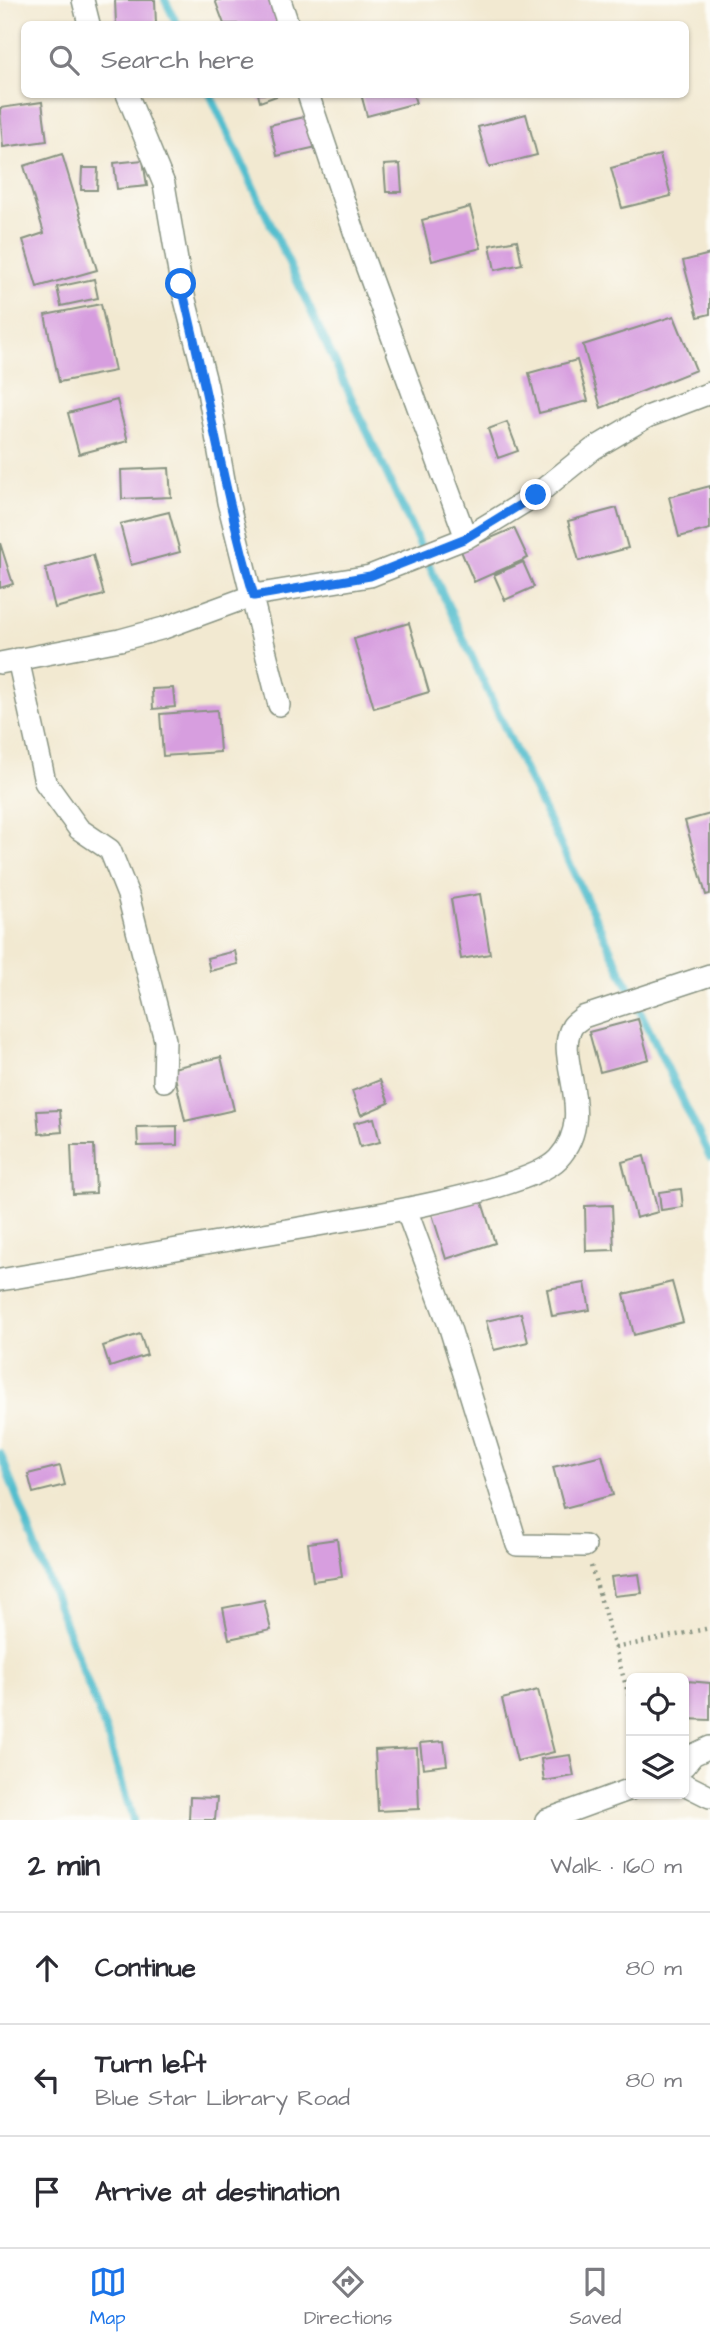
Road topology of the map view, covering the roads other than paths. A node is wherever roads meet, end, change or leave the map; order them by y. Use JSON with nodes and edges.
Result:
{"nodes":[{"id":1,"x":83,"y":0,"type":"edge"},
{"id":2,"x":280,"y":0,"type":"edge"},
{"id":3,"x":88,"y":21,"type":"edge"},
{"id":4,"x":287,"y":21,"type":"edge"},
{"id":5,"x":129,"y":98,"type":"edge"},
{"id":6,"x":309,"y":98,"type":"edge"},
{"id":7,"x":710,"y":393,"type":"edge"},
{"id":8,"x":466,"y":538,"type":"junction"},
{"id":9,"x":254,"y":596,"type":"junction"},
{"id":10,"x":9,"y":661,"type":"edge"},
{"id":11,"x":279,"y":705,"type":"dead end"},
{"id":12,"x":710,"y":975,"type":"edge"},
{"id":13,"x":164,"y":1081,"type":"dead end"},
{"id":14,"x":406,"y":1209,"type":"junction"},
{"id":15,"x":0,"y":1280,"type":"edge"},
{"id":16,"x":585,"y":1546,"type":"road end"},
{"id":17,"x":710,"y":1747,"type":"edge"},
{"id":18,"x":689,"y":1760,"type":"edge"},
{"id":19,"x":689,"y":1786,"type":"edge"},
{"id":20,"x":626,"y":1790,"type":"edge"},
{"id":21,"x":710,"y":1797,"type":"edge"},
{"id":22,"x":546,"y":1820,"type":"edge"}],
"edges":[{"from":1,"to":3,"type":"street"},
{"from":2,"to":4,"type":"street"},
{"from":5,"to":9,"type":"street"},
{"from":6,"to":8,"type":"street"},
{"from":7,"to":8,"type":"street"},
{"from":8,"to":9,"type":"street"},
{"from":9,"to":10,"type":"street"},
{"from":9,"to":11,"type":"street"},
{"from":10,"to":13,"type":"street"},
{"from":12,"to":14,"type":"street"},
{"from":14,"to":15,"type":"street"},
{"from":14,"to":16,"type":"street"},
{"from":17,"to":18,"type":"street"},
{"from":19,"to":21,"type":"street"},
{"from":20,"to":22,"type":"street"}]}
